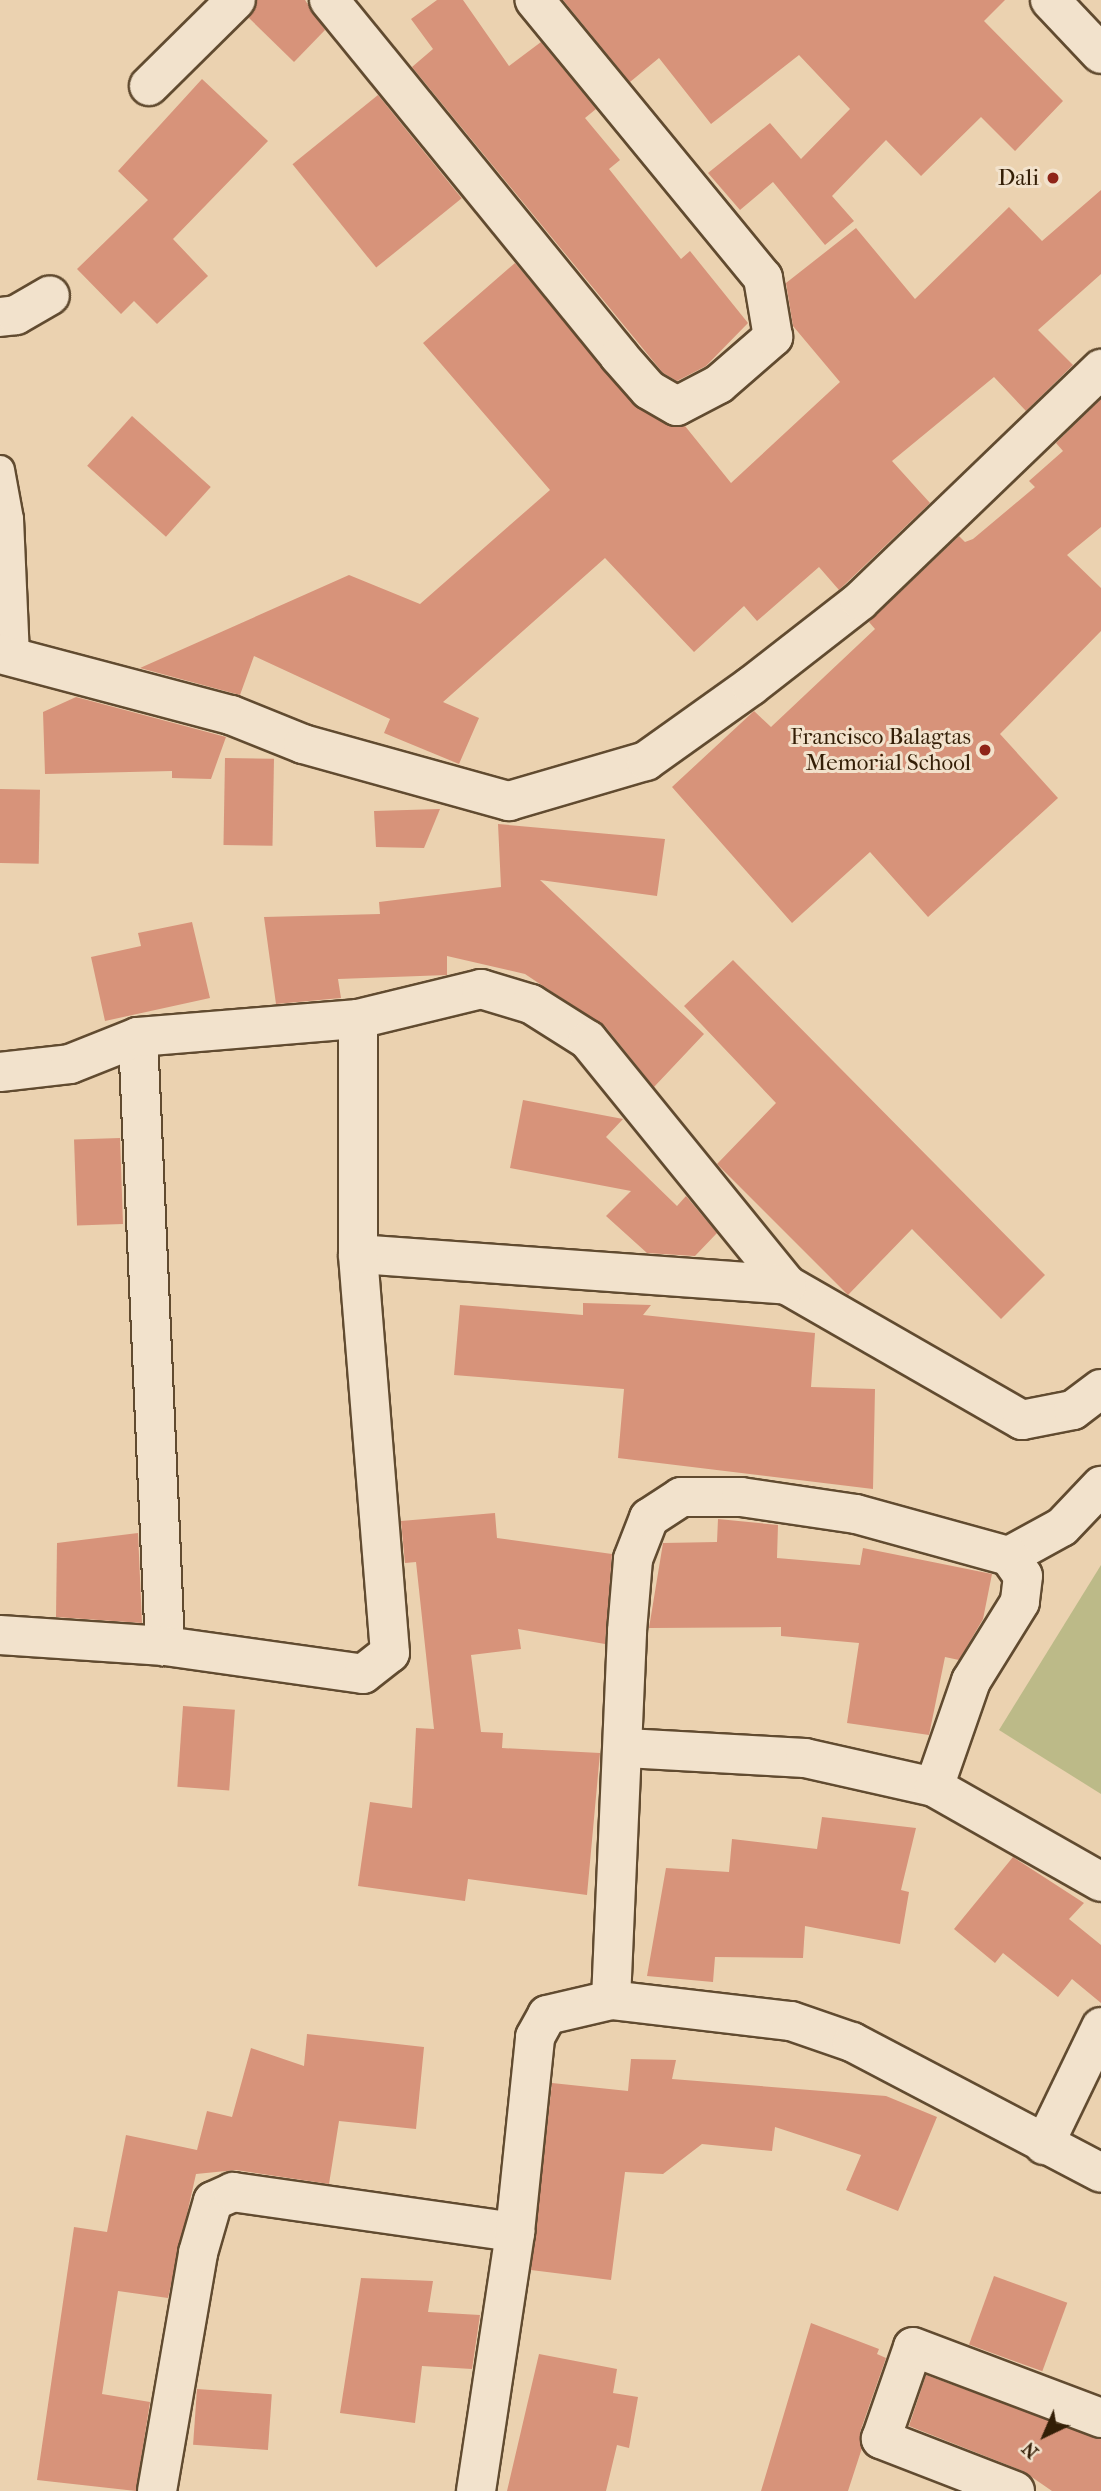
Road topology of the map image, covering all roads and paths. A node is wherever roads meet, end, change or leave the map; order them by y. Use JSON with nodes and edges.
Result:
{"nodes":[{"id":1,"x":236,"y":0,"type":"edge"},
{"id":2,"x":329,"y":0,"type":"edge"},
{"id":3,"x":535,"y":0,"type":"edge"},
{"id":4,"x":1050,"y":0,"type":"edge"},
{"id":5,"x":1101,"y":54,"type":"edge"},
{"id":6,"x":149,"y":86,"type":"dead end"},
{"id":7,"x":50,"y":295,"type":"dead end"},
{"id":8,"x":0,"y":317,"type":"edge"},
{"id":9,"x":1101,"y":369,"type":"edge"},
{"id":10,"x":0,"y":470,"type":"edge"},
{"id":11,"x":8,"y":655,"type":"edge"},
{"id":12,"x":358,"y":1019,"type":"junction"},
{"id":13,"x":138,"y":1037,"type":"junction"},
{"id":14,"x":0,"y":1072,"type":"edge"},
{"id":15,"x":358,"y":1254,"type":"junction"},
{"id":16,"x":787,"y":1284,"type":"junction"},
{"id":17,"x":1101,"y":1389,"type":"edge"},
{"id":18,"x":1101,"y":1486,"type":"edge"},
{"id":19,"x":1009,"y":1556,"type":"junction"},
{"id":20,"x":0,"y":1635,"type":"edge"},
{"id":21,"x":165,"y":1646,"type":"junction"},
{"id":22,"x":625,"y":1748,"type":"junction"},
{"id":23,"x":934,"y":1787,"type":"junction"},
{"id":24,"x":1101,"y":1882,"type":"edge"},
{"id":25,"x":611,"y":2000,"type":"junction"},
{"id":26,"x":1101,"y":2027,"type":"edge"},
{"id":27,"x":1044,"y":2145,"type":"junction"},
{"id":28,"x":1101,"y":2173,"type":"edge"},
{"id":29,"x":515,"y":2232,"type":"junction"},
{"id":30,"x":1101,"y":2418,"type":"edge"},
{"id":31,"x":157,"y":2491,"type":"edge"},
{"id":32,"x":476,"y":2491,"type":"edge"},
{"id":33,"x":1015,"y":2491,"type":"edge"}],
"edges":[{"from":1,"to":6,"type":"street"},
{"from":2,"to":3,"type":"street"},
{"from":4,"to":5,"type":"street"},
{"from":7,"to":8,"type":"street"},
{"from":9,"to":11,"type":"street"},
{"from":10,"to":11,"type":"lane"},
{"from":12,"to":13,"type":"street"},
{"from":12,"to":15,"type":"street"},
{"from":12,"to":16,"type":"street"},
{"from":13,"to":14,"type":"street"},
{"from":13,"to":21,"type":"street"},
{"from":15,"to":16,"type":"street"},
{"from":15,"to":21,"type":"street"},
{"from":16,"to":17,"type":"street"},
{"from":18,"to":19,"type":"street"},
{"from":19,"to":22,"type":"street"},
{"from":19,"to":23,"type":"street"},
{"from":20,"to":21,"type":"street"},
{"from":22,"to":23,"type":"street"},
{"from":22,"to":25,"type":"street"},
{"from":23,"to":24,"type":"street"},
{"from":25,"to":27,"type":"street"},
{"from":25,"to":29,"type":"street"},
{"from":26,"to":27,"type":"street"},
{"from":27,"to":28,"type":"street"},
{"from":29,"to":31,"type":"street"},
{"from":29,"to":32,"type":"street"},
{"from":30,"to":33,"type":"street"}]}
